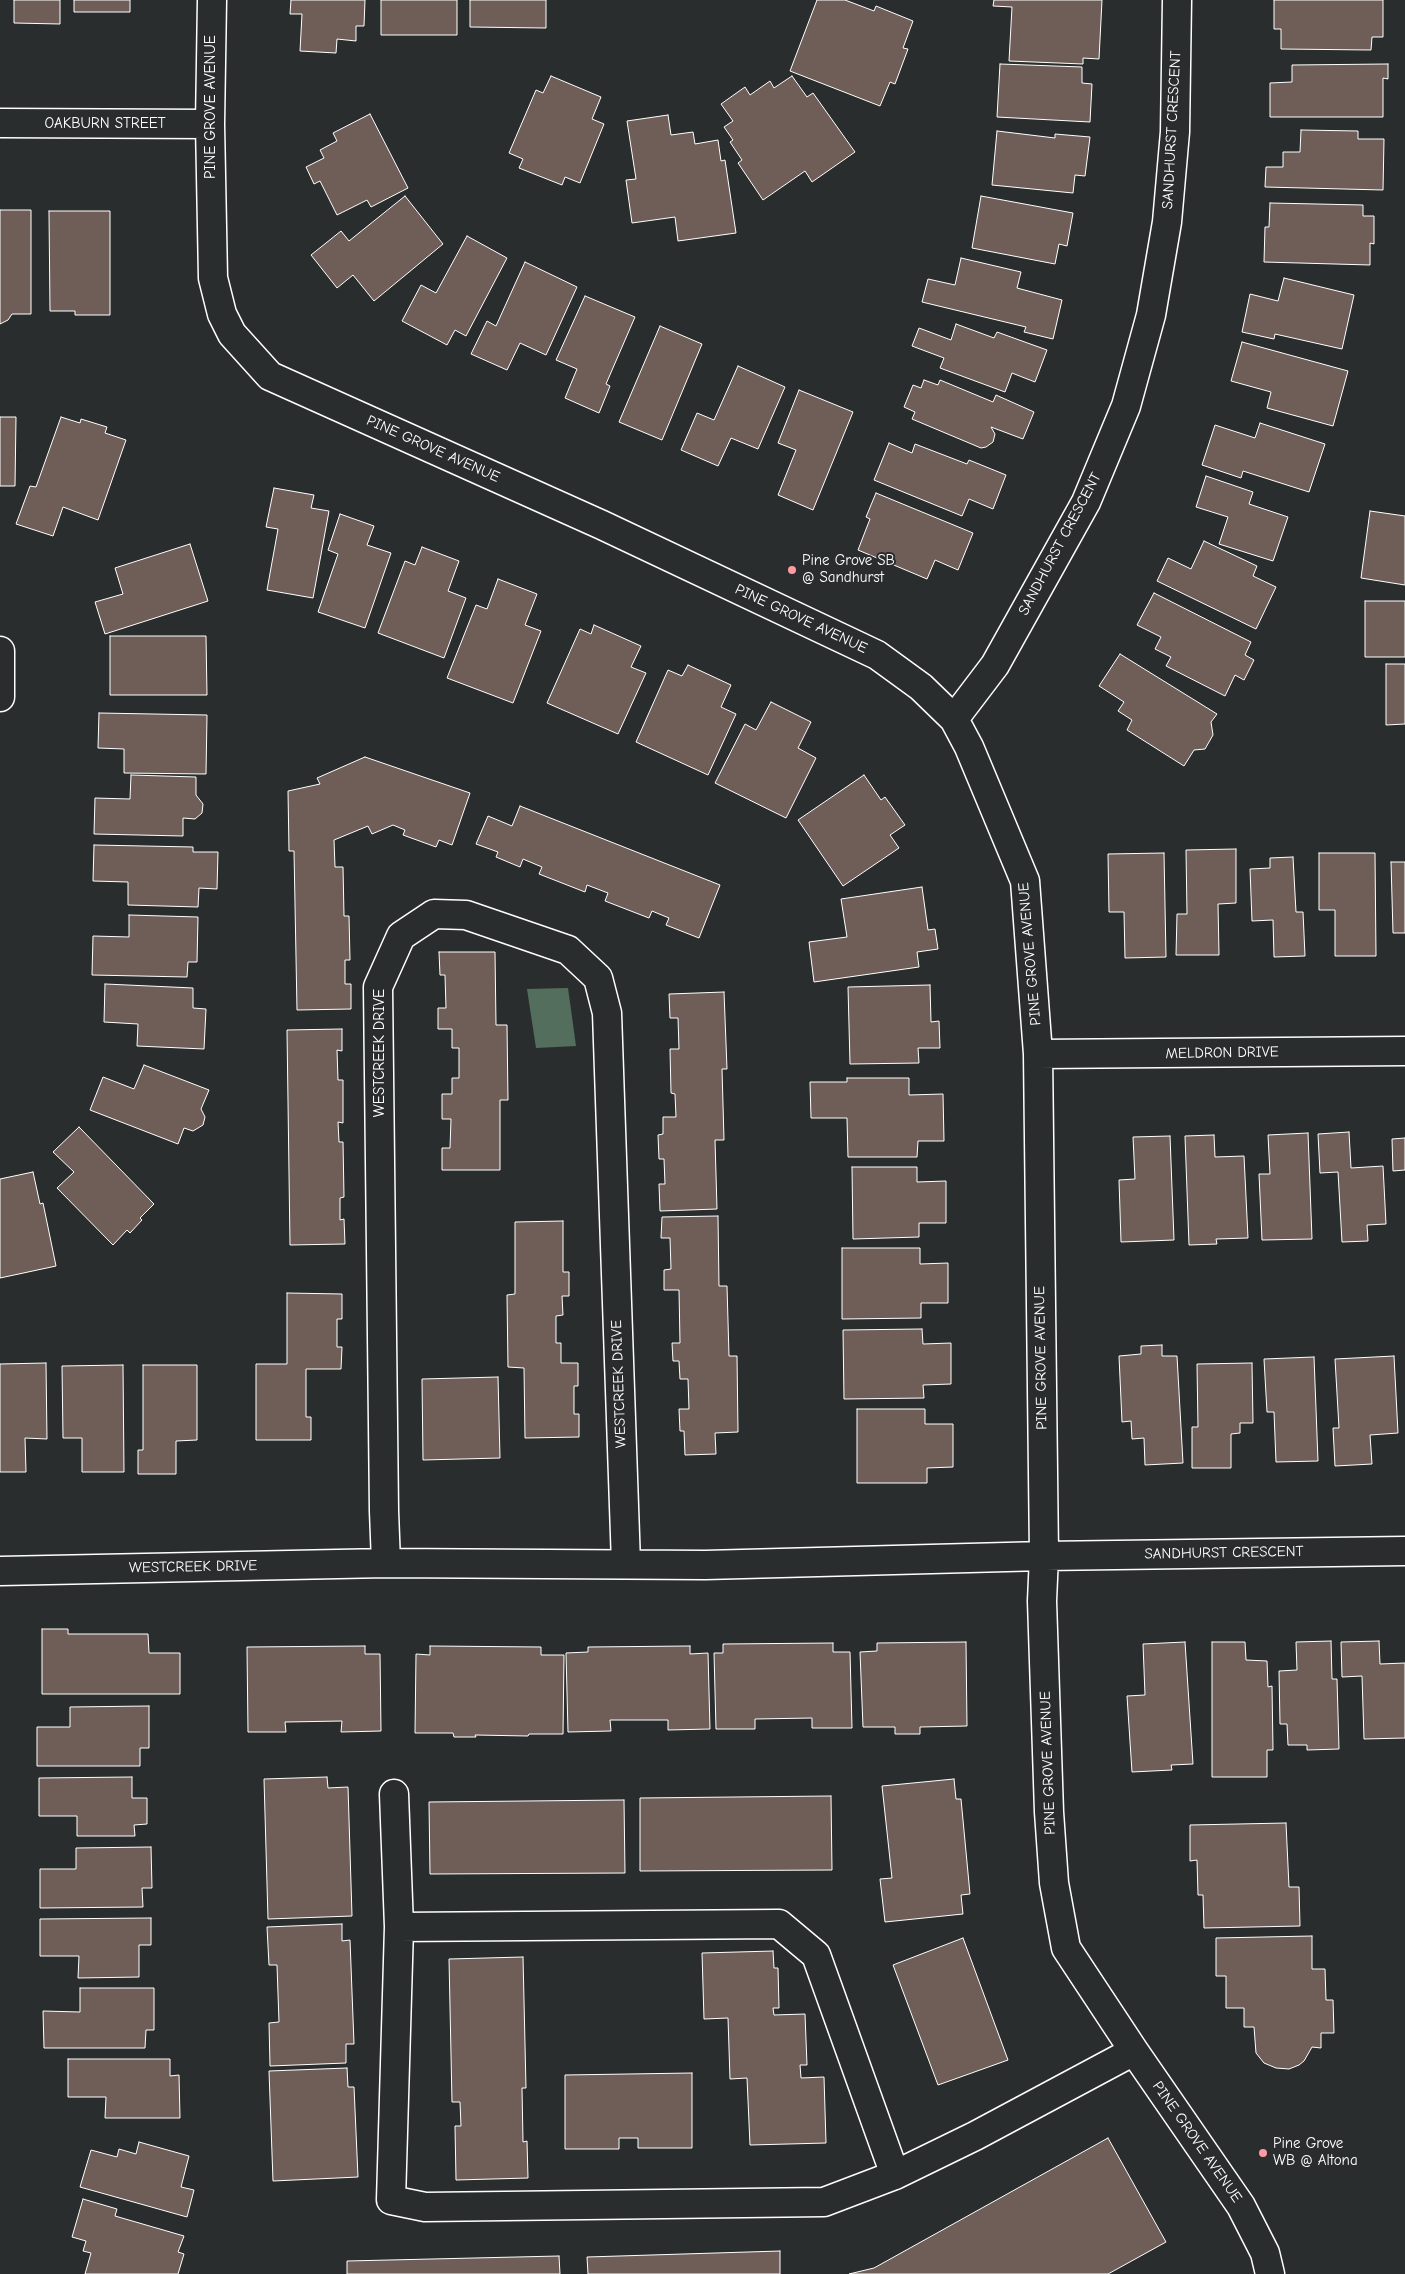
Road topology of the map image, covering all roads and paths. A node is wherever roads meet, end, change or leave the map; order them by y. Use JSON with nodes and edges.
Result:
{"nodes":[{"id":1,"x":212,"y":0,"type":"edge"},
{"id":2,"x":1177,"y":0,"type":"edge"},
{"id":3,"x":0,"y":123,"type":"edge"},
{"id":4,"x":210,"y":124,"type":"junction"},
{"id":5,"x":0,"y":651,"type":"edge"},
{"id":6,"x":0,"y":697,"type":"edge"},
{"id":7,"x":954,"y":719,"type":"junction"},
{"id":8,"x":1405,"y":1051,"type":"edge"},
{"id":9,"x":1038,"y":1054,"type":"junction"},
{"id":10,"x":1405,"y":1551,"type":"edge"},
{"id":11,"x":1044,"y":1556,"type":"junction"},
{"id":12,"x":386,"y":1563,"type":"junction"},
{"id":13,"x":626,"y":1564,"type":"junction"},
{"id":14,"x":0,"y":1571,"type":"edge"},
{"id":15,"x":394,"y":1794,"type":"dead end"},
{"id":16,"x":399,"y":1927,"type":"junction"},
{"id":17,"x":1134,"y":2051,"type":"junction"},
{"id":18,"x":895,"y":2175,"type":"junction"},
{"id":19,"x":1270,"y":2274,"type":"edge"}],
"edges":[{"from":1,"to":4,"type":"street","name":"PINE GROVE AVENUE"},
{"from":2,"to":7,"type":"street","name":"SANDHURST CRESCENT"},
{"from":3,"to":4,"type":"street","name":"OAKBURN STREET"},
{"from":4,"to":7,"type":"street","name":"PINE GROVE AVENUE"},
{"from":5,"to":6,"type":"street"},
{"from":7,"to":9,"type":"street","name":"PINE GROVE AVENUE"},
{"from":8,"to":9,"type":"street","name":"MELDRON DRIVE"},
{"from":9,"to":11,"type":"street","name":"PINE GROVE AVENUE"},
{"from":10,"to":11,"type":"street","name":"SANDHURST CRESCENT"},
{"from":11,"to":13,"type":"street","name":"WESTCREEK DRIVE"},
{"from":11,"to":17,"type":"street","name":"PINE GROVE AVENUE"},
{"from":12,"to":13,"type":"street","name":"WESTCREEK DRIVE"},
{"from":12,"to":13,"type":"street","name":"WESTCREEK DRIVE"},
{"from":12,"to":14,"type":"street","name":"WESTCREEK DRIVE"},
{"from":15,"to":16,"type":"street"},
{"from":16,"to":18,"type":"street"},
{"from":16,"to":18,"type":"street"},
{"from":17,"to":18,"type":"street"},
{"from":17,"to":19,"type":"street","name":"PINE GROVE AVENUE"}]}
